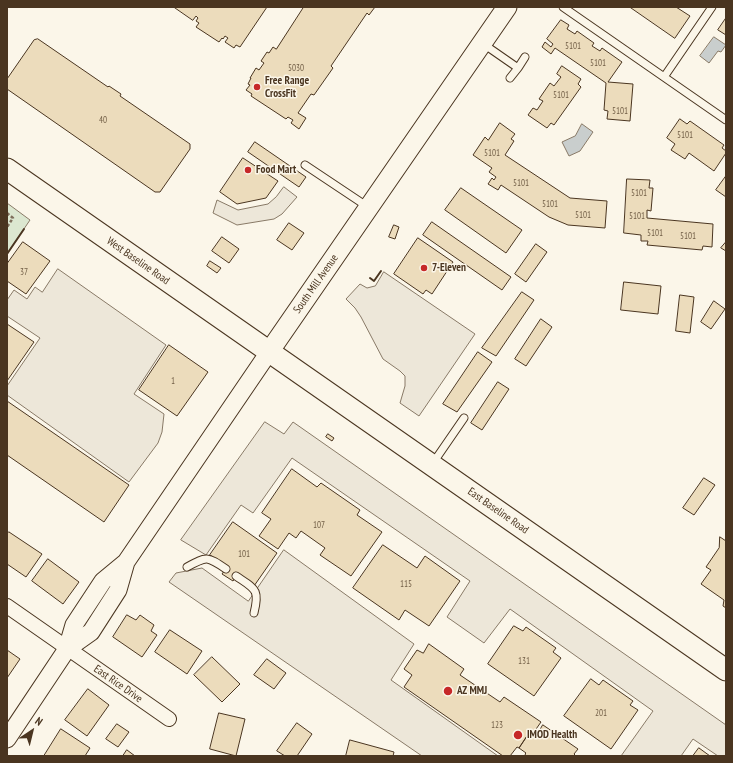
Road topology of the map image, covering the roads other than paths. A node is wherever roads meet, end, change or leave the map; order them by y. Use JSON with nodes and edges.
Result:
{"nodes":[{"id":1,"x":507,"y":7,"type":"edge"},
{"id":2,"x":563,"y":7,"type":"edge"},
{"id":3,"x":712,"y":7,"type":"edge"},
{"id":4,"x":482,"y":43,"type":"junction"},
{"id":5,"x":525,"y":57,"type":"dead end"},
{"id":6,"x":518,"y":68,"type":"junction"},
{"id":7,"x":664,"y":77,"type":"junction"},
{"id":8,"x":510,"y":78,"type":"dead end"},
{"id":9,"x":726,"y":120,"type":"edge"},
{"id":10,"x":305,"y":165,"type":"dead end"},
{"id":11,"x":7,"y":170,"type":"edge"},
{"id":12,"x":369,"y":207,"type":"junction"},
{"id":13,"x":269,"y":352,"type":"junction"},
{"id":14,"x":464,"y":418,"type":"dead end"},
{"id":15,"x":431,"y":465,"type":"junction"},
{"id":16,"x":186,"y":567,"type":"dead end"},
{"id":17,"x":226,"y":569,"type":"dead end"},
{"id":18,"x":236,"y":576,"type":"dead end"},
{"id":19,"x":7,"y":606,"type":"edge"},
{"id":20,"x":254,"y":613,"type":"dead end"},
{"id":21,"x":67,"y":649,"type":"junction"},
{"id":22,"x":726,"y":670,"type":"edge"},
{"id":23,"x":169,"y":720,"type":"dead end"},
{"id":24,"x":7,"y":739,"type":"edge"}],
"edges":[{"from":1,"to":4,"type":"main road","name":"South Mill Avenue"},
{"from":2,"to":7,"type":"lane"},
{"from":3,"to":7,"type":"lane"},
{"from":4,"to":6,"type":"lane"},
{"from":4,"to":12,"type":"main road","name":"South Mill Avenue"},
{"from":5,"to":6,"type":"lane"},
{"from":6,"to":8,"type":"lane"},
{"from":7,"to":9,"type":"lane"},
{"from":10,"to":12,"type":"lane"},
{"from":11,"to":13,"type":"main road","name":"West Baseline Road"},
{"from":12,"to":13,"type":"main road","name":"South Mill Avenue"},
{"from":13,"to":15,"type":"main road","name":"East Baseline Road"},
{"from":13,"to":21,"type":"street","name":"South Mill Avenue"},
{"from":14,"to":15,"type":"lane"},
{"from":15,"to":22,"type":"main road","name":"East Baseline Road"},
{"from":16,"to":17,"type":"lane"},
{"from":18,"to":20,"type":"lane"},
{"from":19,"to":21,"type":"street","name":"East Rice Drive"},
{"from":21,"to":23,"type":"street","name":"East Rice Drive"},
{"from":21,"to":24,"type":"street","name":"South Mill Avenue"}]}
